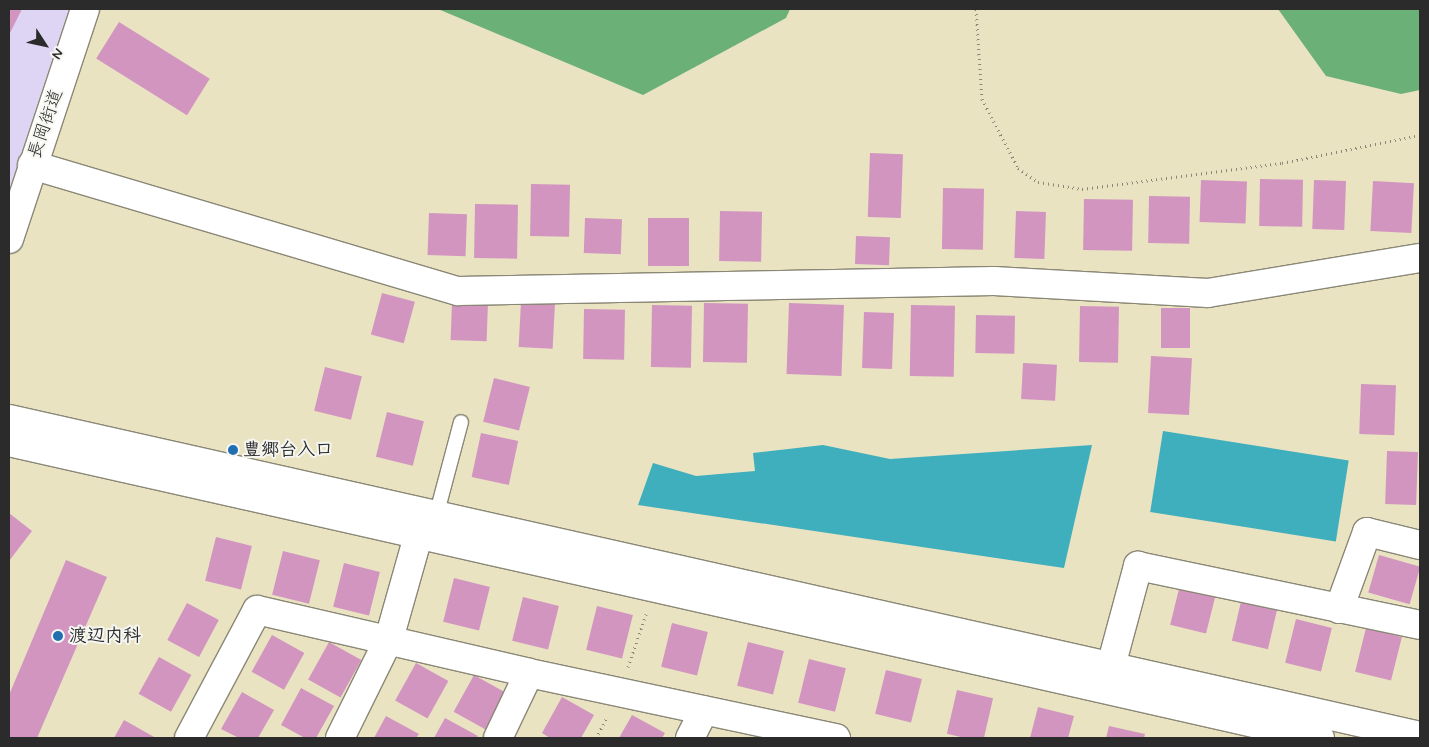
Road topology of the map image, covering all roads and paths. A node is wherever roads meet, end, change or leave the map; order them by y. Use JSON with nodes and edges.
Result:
{"nodes":[{"id":1,"x":85,"y":9,"type":"edge"},
{"id":2,"x":976,"y":9,"type":"edge"},
{"id":3,"x":1420,"y":135,"type":"edge"},
{"id":4,"x":32,"y":165,"type":"junction"},
{"id":5,"x":9,"y":239,"type":"edge"},
{"id":6,"x":1420,"y":258,"type":"edge"},
{"id":7,"x":9,"y":419,"type":"edge"},
{"id":8,"x":461,"y":422,"type":"dead end"},
{"id":9,"x":9,"y":442,"type":"edge"},
{"id":10,"x":428,"y":524,"type":"junction"},
{"id":11,"x":1420,"y":545,"type":"edge"},
{"id":12,"x":1338,"y":609,"type":"junction"},
{"id":13,"x":1420,"y":625,"type":"edge"},
{"id":14,"x":389,"y":640,"type":"junction"},
{"id":15,"x":529,"y":673,"type":"junction"},
{"id":16,"x":1104,"y":676,"type":"junction"},
{"id":17,"x":704,"y":710,"type":"junction"},
{"id":18,"x":1271,"y":723,"type":"edge"},
{"id":19,"x":1420,"y":736,"type":"edge"},
{"id":20,"x":189,"y":738,"type":"edge"},
{"id":21,"x":340,"y":738,"type":"edge"},
{"id":22,"x":498,"y":738,"type":"edge"},
{"id":23,"x":690,"y":738,"type":"edge"},
{"id":24,"x":836,"y":738,"type":"edge"},
{"id":25,"x":1320,"y":738,"type":"edge"}],
"edges":[{"from":1,"to":4,"type":"street","name":"長岡街道"},
{"from":2,"to":3,"type":"path"},
{"from":4,"to":5,"type":"street","name":"長岡街道"},
{"from":4,"to":6,"type":"street"},
{"from":7,"to":10,"type":"street"},
{"from":8,"to":10,"type":"lane"},
{"from":9,"to":10,"type":"street"},
{"from":10,"to":14,"type":"street"},
{"from":10,"to":16,"type":"street"},
{"from":11,"to":12,"type":"street"},
{"from":12,"to":13,"type":"street"},
{"from":12,"to":16,"type":"street"},
{"from":14,"to":15,"type":"street"},
{"from":14,"to":20,"type":"street"},
{"from":14,"to":21,"type":"street"},
{"from":15,"to":17,"type":"street"},
{"from":15,"to":22,"type":"street"},
{"from":16,"to":18,"type":"street"},
{"from":17,"to":23,"type":"street"},
{"from":17,"to":24,"type":"street"},
{"from":18,"to":19,"type":"street"},
{"from":18,"to":25,"type":"street"}]}
